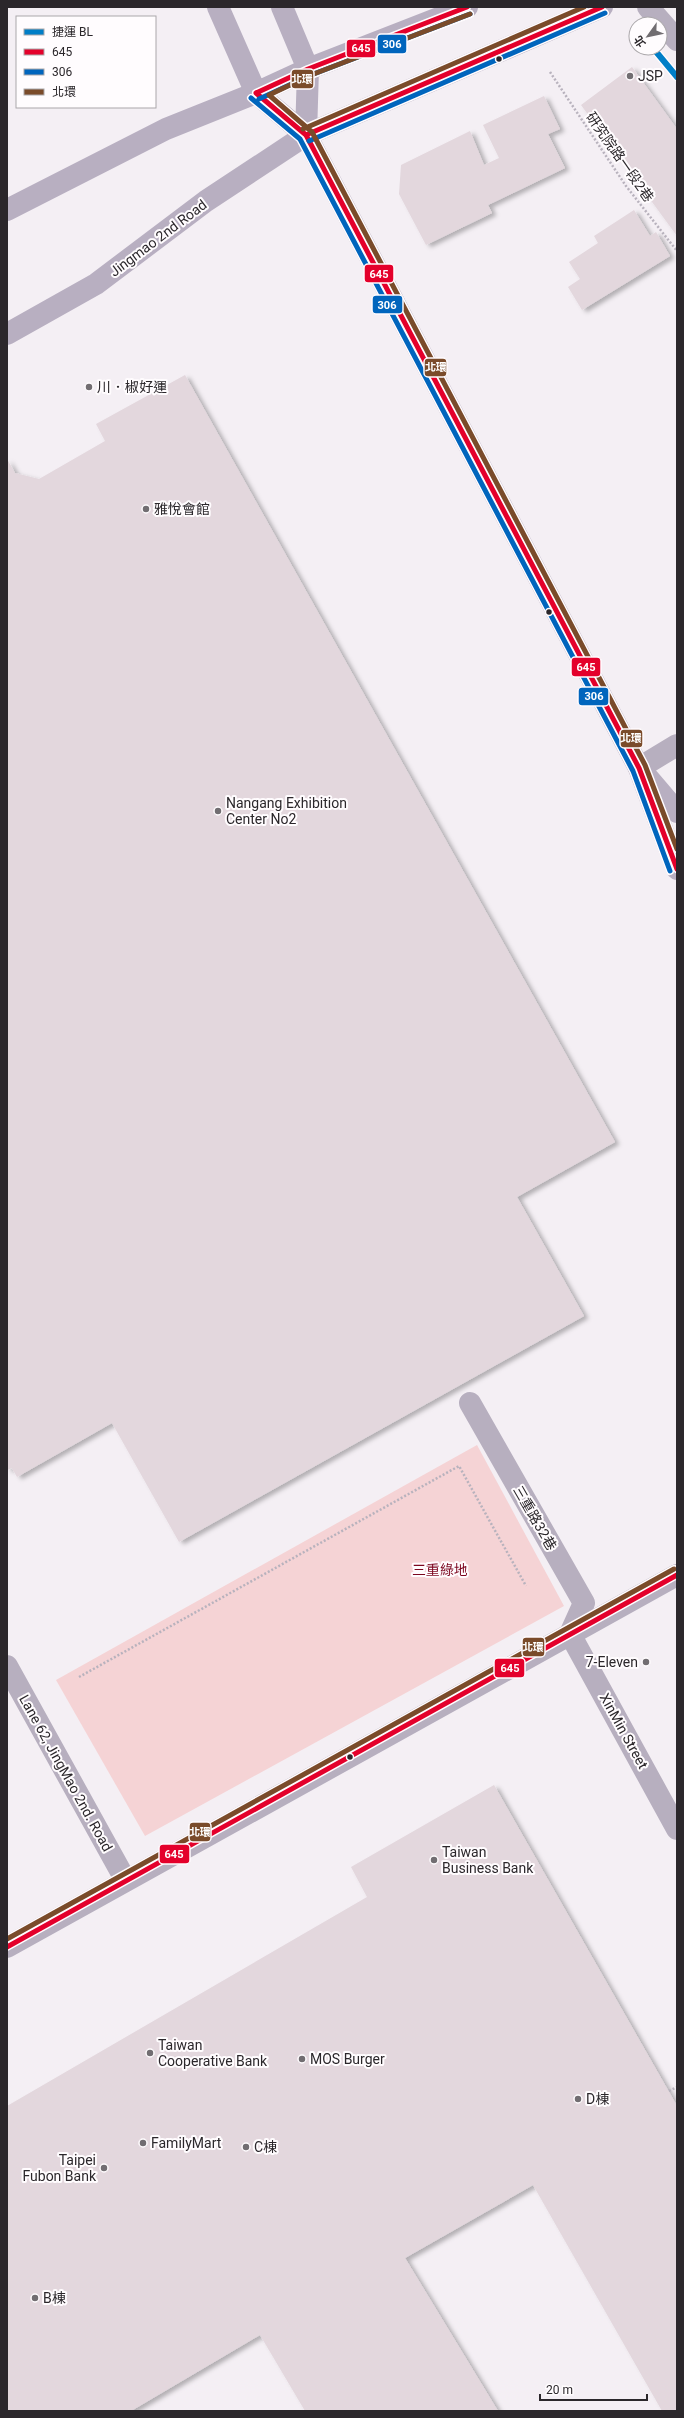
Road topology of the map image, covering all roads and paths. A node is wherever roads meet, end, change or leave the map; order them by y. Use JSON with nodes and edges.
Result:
{"nodes":[{"id":1,"x":218,"y":7,"type":"edge"},
{"id":2,"x":282,"y":7,"type":"edge"},
{"id":3,"x":467,"y":7,"type":"edge"},
{"id":4,"x":602,"y":7,"type":"edge"},
{"id":5,"x":648,"y":7,"type":"edge"},
{"id":6,"x":677,"y":40,"type":"edge"},
{"id":7,"x":308,"y":69,"type":"junction"},
{"id":8,"x":550,"y":72,"type":"dead end"},
{"id":9,"x":256,"y":93,"type":"junction"},
{"id":10,"x":306,"y":135,"type":"junction"},
{"id":11,"x":7,"y":210,"type":"edge"},
{"id":12,"x":677,"y":251,"type":"edge"},
{"id":13,"x":7,"y":334,"type":"edge"},
{"id":14,"x":677,"y":746,"type":"edge"},
{"id":15,"x":640,"y":768,"type":"junction"},
{"id":16,"x":677,"y":812,"type":"edge"},
{"id":17,"x":677,"y":869,"type":"edge"},
{"id":18,"x":470,"y":1403,"type":"dead end"},
{"id":19,"x":677,"y":1575,"type":"edge"},
{"id":20,"x":526,"y":1586,"type":"dead end"},
{"id":21,"x":570,"y":1634,"type":"junction"},
{"id":22,"x":7,"y":1666,"type":"edge"},
{"id":23,"x":79,"y":1677,"type":"dead end"},
{"id":24,"x":677,"y":1829,"type":"edge"},
{"id":25,"x":126,"y":1881,"type":"junction"},
{"id":26,"x":7,"y":1947,"type":"edge"},
{"id":27,"x":677,"y":2087,"type":"edge"},
{"id":28,"x":668,"y":2091,"type":"dead end"}],
"edges":[{"from":1,"to":9,"type":"main road"},
{"from":2,"to":7,"type":"main road"},
{"from":3,"to":7,"type":"main road"},
{"from":4,"to":10,"type":"main road","name":"Jingmao 2nd Road"},
{"from":5,"to":6,"type":"street"},
{"from":7,"to":9,"type":"main road"},
{"from":7,"to":10,"type":"main road"},
{"from":8,"to":12,"type":"path","name":"研究院路一段2巷"},
{"from":9,"to":10,"type":"main road"},
{"from":9,"to":11,"type":"main road"},
{"from":10,"to":13,"type":"main road","name":"Jingmao 2nd Road"},
{"from":10,"to":15,"type":"main road"},
{"from":14,"to":15,"type":"street"},
{"from":15,"to":16,"type":"main road"},
{"from":15,"to":17,"type":"main road"},
{"from":18,"to":21,"type":"street","name":"三重路32巷"},
{"from":19,"to":21,"type":"street"},
{"from":20,"to":23,"type":"path"},
{"from":21,"to":24,"type":"street","name":"XinMin Street"},
{"from":21,"to":25,"type":"street"},
{"from":22,"to":25,"type":"street","name":"Lane 62, JingMao 2nd. Road"},
{"from":25,"to":26,"type":"street"},
{"from":27,"to":28,"type":"path"}]}
